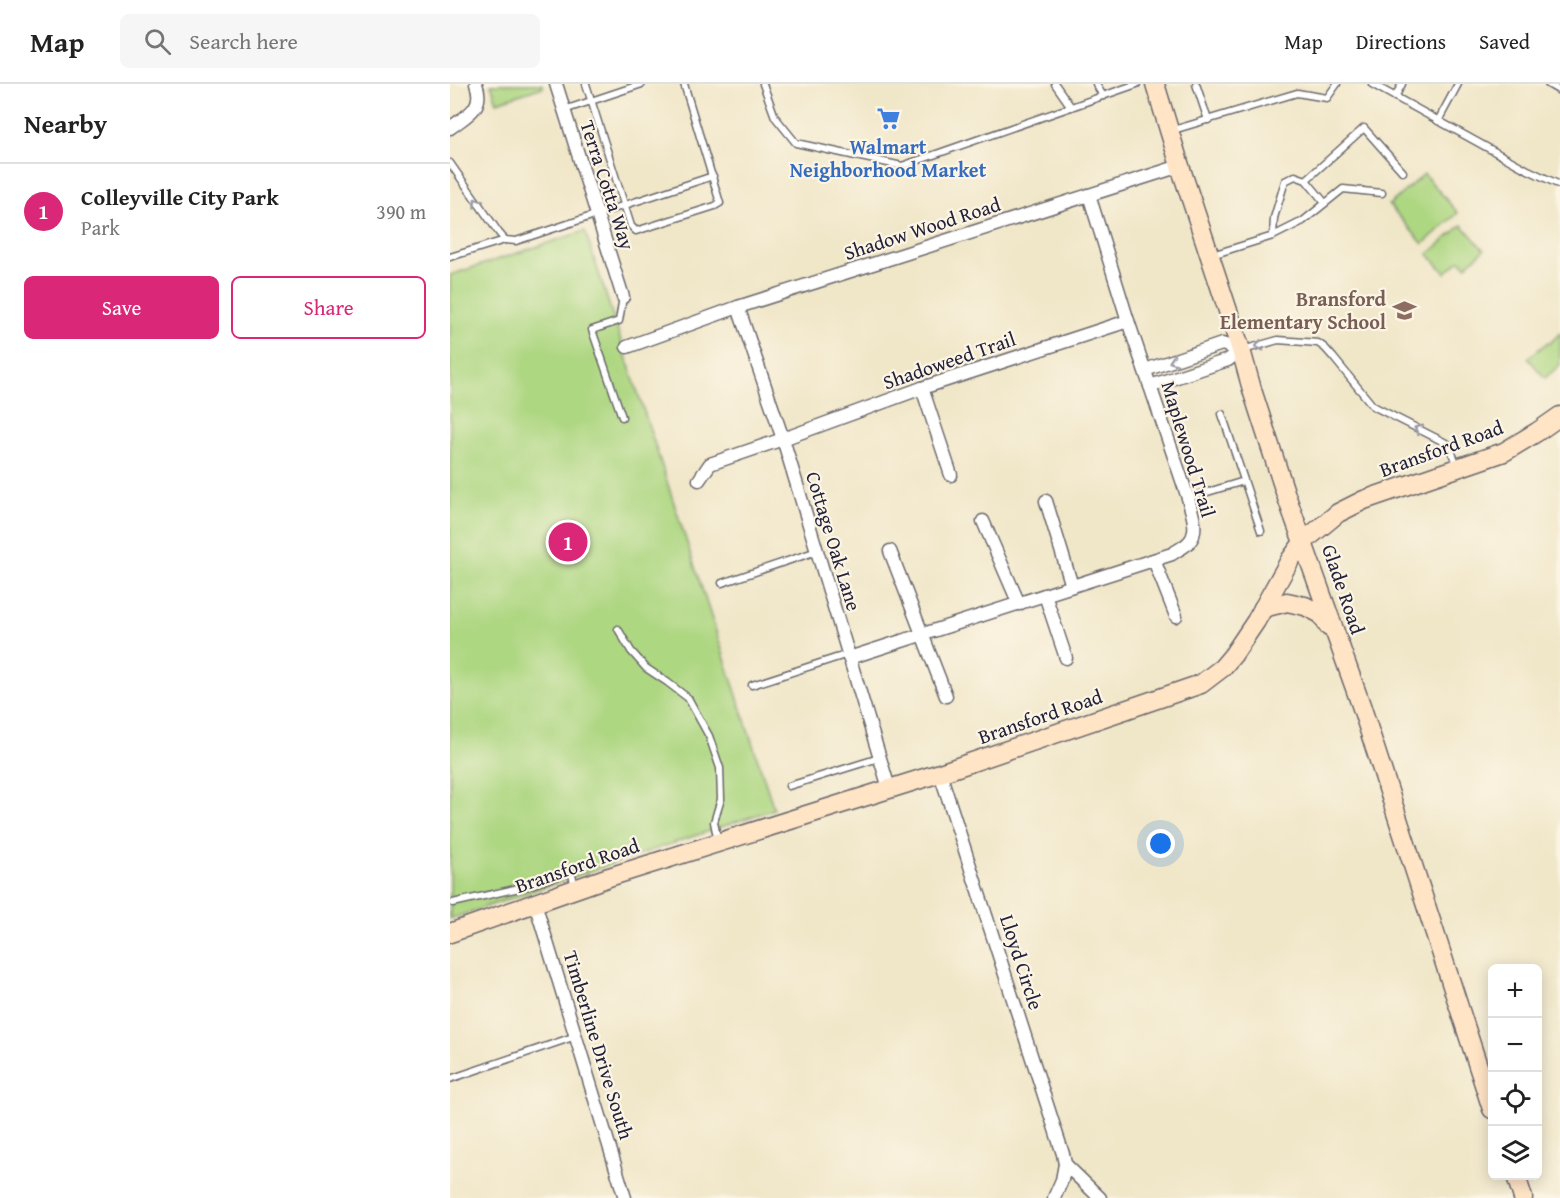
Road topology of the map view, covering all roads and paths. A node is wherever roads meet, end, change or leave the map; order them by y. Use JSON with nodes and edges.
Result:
{"nodes":[{"id":1,"x":476,"y":84,"type":"edge"},
{"id":2,"x":556,"y":84,"type":"edge"},
{"id":3,"x":586,"y":84,"type":"edge"},
{"id":4,"x":642,"y":84,"type":"edge"},
{"id":5,"x":684,"y":84,"type":"edge"},
{"id":6,"x":763,"y":84,"type":"edge"},
{"id":7,"x":1055,"y":84,"type":"edge"},
{"id":8,"x":1096,"y":84,"type":"edge"},
{"id":9,"x":1137,"y":84,"type":"edge"},
{"id":10,"x":1155,"y":84,"type":"edge"},
{"id":11,"x":1197,"y":84,"type":"edge"},
{"id":12,"x":1337,"y":84,"type":"edge"},
{"id":13,"x":1372,"y":84,"type":"edge"},
{"id":14,"x":1402,"y":84,"type":"edge"},
{"id":15,"x":1458,"y":84,"type":"edge"},
{"id":16,"x":1548,"y":84,"type":"edge"},
{"id":17,"x":1560,"y":91,"type":"edge"},
{"id":18,"x":1104,"y":96,"type":"junction"},
{"id":19,"x":1395,"y":97,"type":"junction"},
{"id":20,"x":591,"y":101,"type":"junction"},
{"id":21,"x":1071,"y":107,"type":"junction"},
{"id":22,"x":564,"y":110,"type":"junction"},
{"id":23,"x":1208,"y":120,"type":"junction"},
{"id":24,"x":1438,"y":121,"type":"junction"},
{"id":25,"x":450,"y":128,"type":"edge"},
{"id":26,"x":1170,"y":131,"type":"junction"},
{"id":27,"x":450,"y":163,"type":"edge"},
{"id":28,"x":1180,"y":166,"type":"junction"},
{"id":29,"x":1403,"y":172,"type":"dead end"},
{"id":30,"x":712,"y":176,"type":"junction"},
{"id":31,"x":1306,"y":180,"type":"junction"},
{"id":32,"x":1560,"y":185,"type":"edge"},
{"id":33,"x":1382,"y":193,"type":"dead end"},
{"id":34,"x":1089,"y":195,"type":"junction"},
{"id":35,"x":1325,"y":203,"type":"junction"},
{"id":36,"x":624,"y":204,"type":"junction"},
{"id":37,"x":597,"y":214,"type":"junction"},
{"id":38,"x":1273,"y":236,"type":"junction"},
{"id":39,"x":505,"y":240,"type":"junction"},
{"id":40,"x":1209,"y":256,"type":"junction"},
{"id":41,"x":450,"y":257,"type":"edge"},
{"id":42,"x":623,"y":297,"type":"joint"},
{"id":43,"x":738,"y":307,"type":"junction"},
{"id":44,"x":1128,"y":321,"type":"junction"},
{"id":45,"x":627,"y":347,"type":"dead end"},
{"id":46,"x":1241,"y":350,"type":"junction"},
{"id":47,"x":1145,"y":370,"type":"junction"},
{"id":48,"x":1150,"y":386,"type":"junction"},
{"id":49,"x":922,"y":388,"type":"junction"},
{"id":50,"x":1222,"y":414,"type":"dead end"},
{"id":51,"x":1560,"y":416,"type":"edge"},
{"id":52,"x":622,"y":417,"type":"dead end"},
{"id":53,"x":783,"y":439,"type":"junction"},
{"id":54,"x":1458,"y":467,"type":"junction"},
{"id":55,"x":951,"y":475,"type":"dead end"},
{"id":56,"x":699,"y":480,"type":"dead end"},
{"id":57,"x":1244,"y":481,"type":"junction"},
{"id":58,"x":1188,"y":498,"type":"junction"},
{"id":59,"x":1046,"y":501,"type":"dead end"},
{"id":60,"x":984,"y":521,"type":"dead end"},
{"id":61,"x":1261,"y":531,"type":"dead end"},
{"id":62,"x":1304,"y":541,"type":"junction"},
{"id":63,"x":817,"y":551,"type":"junction"},
{"id":64,"x":890,"y":551,"type":"dead end"},
{"id":65,"x":1154,"y":560,"type":"junction"},
{"id":66,"x":722,"y":583,"type":"dead end"},
{"id":67,"x":1072,"y":586,"type":"junction"},
{"id":68,"x":1045,"y":595,"type":"junction"},
{"id":69,"x":1019,"y":603,"type":"junction"},
{"id":70,"x":1263,"y":608,"type":"junction"},
{"id":71,"x":1176,"y":616,"type":"dead end"},
{"id":72,"x":618,"y":629,"type":"dead end"},
{"id":73,"x":922,"y":635,"type":"junction"},
{"id":74,"x":1337,"y":639,"type":"junction"},
{"id":75,"x":848,"y":656,"type":"junction"},
{"id":76,"x":1066,"y":658,"type":"dead end"},
{"id":77,"x":752,"y":686,"type":"dead end"},
{"id":78,"x":946,"y":696,"type":"dead end"},
{"id":79,"x":880,"y":758,"type":"junction"},
{"id":80,"x":940,"y":773,"type":"junction"},
{"id":81,"x":789,"y":786,"type":"dead end"},
{"id":82,"x":889,"y":788,"type":"junction"},
{"id":83,"x":718,"y":842,"type":"junction"},
{"id":84,"x":539,"y":895,"type":"junction"},
{"id":85,"x":453,"y":903,"type":"dead end"},
{"id":86,"x":450,"y":933,"type":"edge"},
{"id":87,"x":576,"y":1036,"type":"junction"},
{"id":88,"x":450,"y":1079,"type":"edge"},
{"id":89,"x":1488,"y":1097,"type":"edge"},
{"id":90,"x":1065,"y":1164,"type":"junction"},
{"id":91,"x":1516,"y":1180,"type":"edge"},
{"id":92,"x":625,"y":1198,"type":"edge"},
{"id":93,"x":1054,"y":1198,"type":"edge"},
{"id":94,"x":1100,"y":1198,"type":"edge"},
{"id":95,"x":1523,"y":1198,"type":"edge"}],
"edges":[{"from":1,"to":25,"type":"street"},
{"from":2,"to":22,"type":"street","name":"Terra Cotta Way"},
{"from":3,"to":20,"type":"lane"},
{"from":4,"to":20,"type":"lane"},
{"from":5,"to":30,"type":"lane"},
{"from":6,"to":21,"type":"lane"},
{"from":7,"to":21,"type":"lane"},
{"from":8,"to":18,"type":"lane"},
{"from":9,"to":18,"type":"lane"},
{"from":10,"to":26,"type":"street","name":"Glade Road"},
{"from":11,"to":23,"type":"lane"},
{"from":12,"to":23,"type":"lane"},
{"from":13,"to":19,"type":"lane"},
{"from":14,"to":19,"type":"lane"},
{"from":15,"to":24,"type":"lane"},
{"from":16,"to":17,"type":"lane"},
{"from":18,"to":21,"type":"lane"},
{"from":19,"to":24,"type":"lane"},
{"from":20,"to":22,"type":"lane"},
{"from":20,"to":36,"type":"lane"},
{"from":22,"to":37,"type":"street","name":"Terra Cotta Way"},
{"from":23,"to":26,"type":"lane"},
{"from":24,"to":32,"type":"lane"},
{"from":26,"to":28,"type":"street","name":"Glade Road"},
{"from":39,"to":27,"type":"lane","one_way":true},
{"from":28,"to":34,"type":"street","name":"Shadow Wood Road"},
{"from":28,"to":40,"type":"street","name":"Glade Road"},
{"from":29,"to":31,"type":"lane"},
{"from":30,"to":36,"type":"lane"},
{"from":30,"to":36,"type":"lane"},
{"from":31,"to":35,"type":"lane"},
{"from":31,"to":38,"type":"lane"},
{"from":33,"to":35,"type":"lane"},
{"from":34,"to":43,"type":"street","name":"Shadow Wood Road"},
{"from":34,"to":44,"type":"street","name":"Maplewood Trail"},
{"from":35,"to":38,"type":"lane"},
{"from":36,"to":37,"type":"lane"},
{"from":37,"to":39,"type":"lane"},
{"from":37,"to":42,"type":"street","name":"Terra Cotta Way"},
{"from":38,"to":40,"type":"lane"},
{"from":39,"to":41,"type":"lane"},
{"from":40,"to":46,"type":"street","name":"Glade Road"},
{"from":42,"to":52,"type":"lane"},
{"from":43,"to":45,"type":"street","name":"Shadow Wood Road"},
{"from":43,"to":53,"type":"street","name":"Cottage Oak Lane"},
{"from":44,"to":47,"type":"street","name":"Maplewood Trail"},
{"from":44,"to":49,"type":"street","name":"Shadoweed Trail"},
{"from":46,"to":47,"type":"street","one_way":true},
{"from":46,"to":48,"type":"street"},
{"from":54,"to":46,"type":"lane","one_way":true},
{"from":46,"to":62,"type":"street","name":"Glade Road"},
{"from":47,"to":48,"type":"street","name":"Maplewood Trail"},
{"from":48,"to":58,"type":"street","name":"Maplewood Trail"},
{"from":49,"to":53,"type":"street","name":"Shadoweed Trail"},
{"from":49,"to":55,"type":"street"},
{"from":50,"to":57,"type":"lane"},
{"from":51,"to":54,"type":"street","name":"Bransford Road"},
{"from":53,"to":56,"type":"street","name":"Shadoweed Trail"},
{"from":53,"to":63,"type":"street","name":"Cottage Oak Lane"},
{"from":54,"to":62,"type":"street","name":"Bransford Road"},
{"from":57,"to":58,"type":"lane"},
{"from":57,"to":61,"type":"lane"},
{"from":58,"to":65,"type":"street","name":"Maplewood Trail"},
{"from":59,"to":67,"type":"street"},
{"from":60,"to":69,"type":"street"},
{"from":62,"to":70,"type":"street","name":"Bransford Road"},
{"from":62,"to":74,"type":"street","name":"Glade Road"},
{"from":63,"to":66,"type":"lane"},
{"from":63,"to":75,"type":"street","name":"Cottage Oak Lane"},
{"from":64,"to":73,"type":"street"},
{"from":65,"to":67,"type":"street","name":"Maplewood Trail"},
{"from":65,"to":71,"type":"street"},
{"from":67,"to":68,"type":"street","name":"Maplewood Trail"},
{"from":68,"to":69,"type":"street","name":"Maplewood Trail"},
{"from":68,"to":76,"type":"street"},
{"from":69,"to":73,"type":"street","name":"Maplewood Trail"},
{"from":70,"to":74,"type":"street"},
{"from":70,"to":80,"type":"street","name":"Bransford Road"},
{"from":72,"to":83,"type":"lane"},
{"from":73,"to":75,"type":"street","name":"Maplewood Trail"},
{"from":73,"to":78,"type":"street"},
{"from":74,"to":89,"type":"street","name":"Glade Road"},
{"from":75,"to":77,"type":"lane"},
{"from":75,"to":79,"type":"street","name":"Cottage Oak Lane"},
{"from":79,"to":81,"type":"lane"},
{"from":79,"to":82,"type":"street","name":"Cottage Oak Lane"},
{"from":80,"to":82,"type":"street","name":"Bransford Road"},
{"from":80,"to":90,"type":"street","name":"Lloyd Circle"},
{"from":82,"to":83,"type":"street","name":"Bransford Road"},
{"from":83,"to":84,"type":"street","name":"Bransford Road"},
{"from":84,"to":85,"type":"lane"},
{"from":84,"to":86,"type":"street","name":"Bransford Road"},
{"from":84,"to":87,"type":"street","name":"Timberline Drive South"},
{"from":87,"to":88,"type":"lane"},
{"from":87,"to":92,"type":"street","name":"Timberline Drive South"},
{"from":90,"to":93,"type":"street"},
{"from":90,"to":94,"type":"street"},
{"from":91,"to":95,"type":"street"}]}
